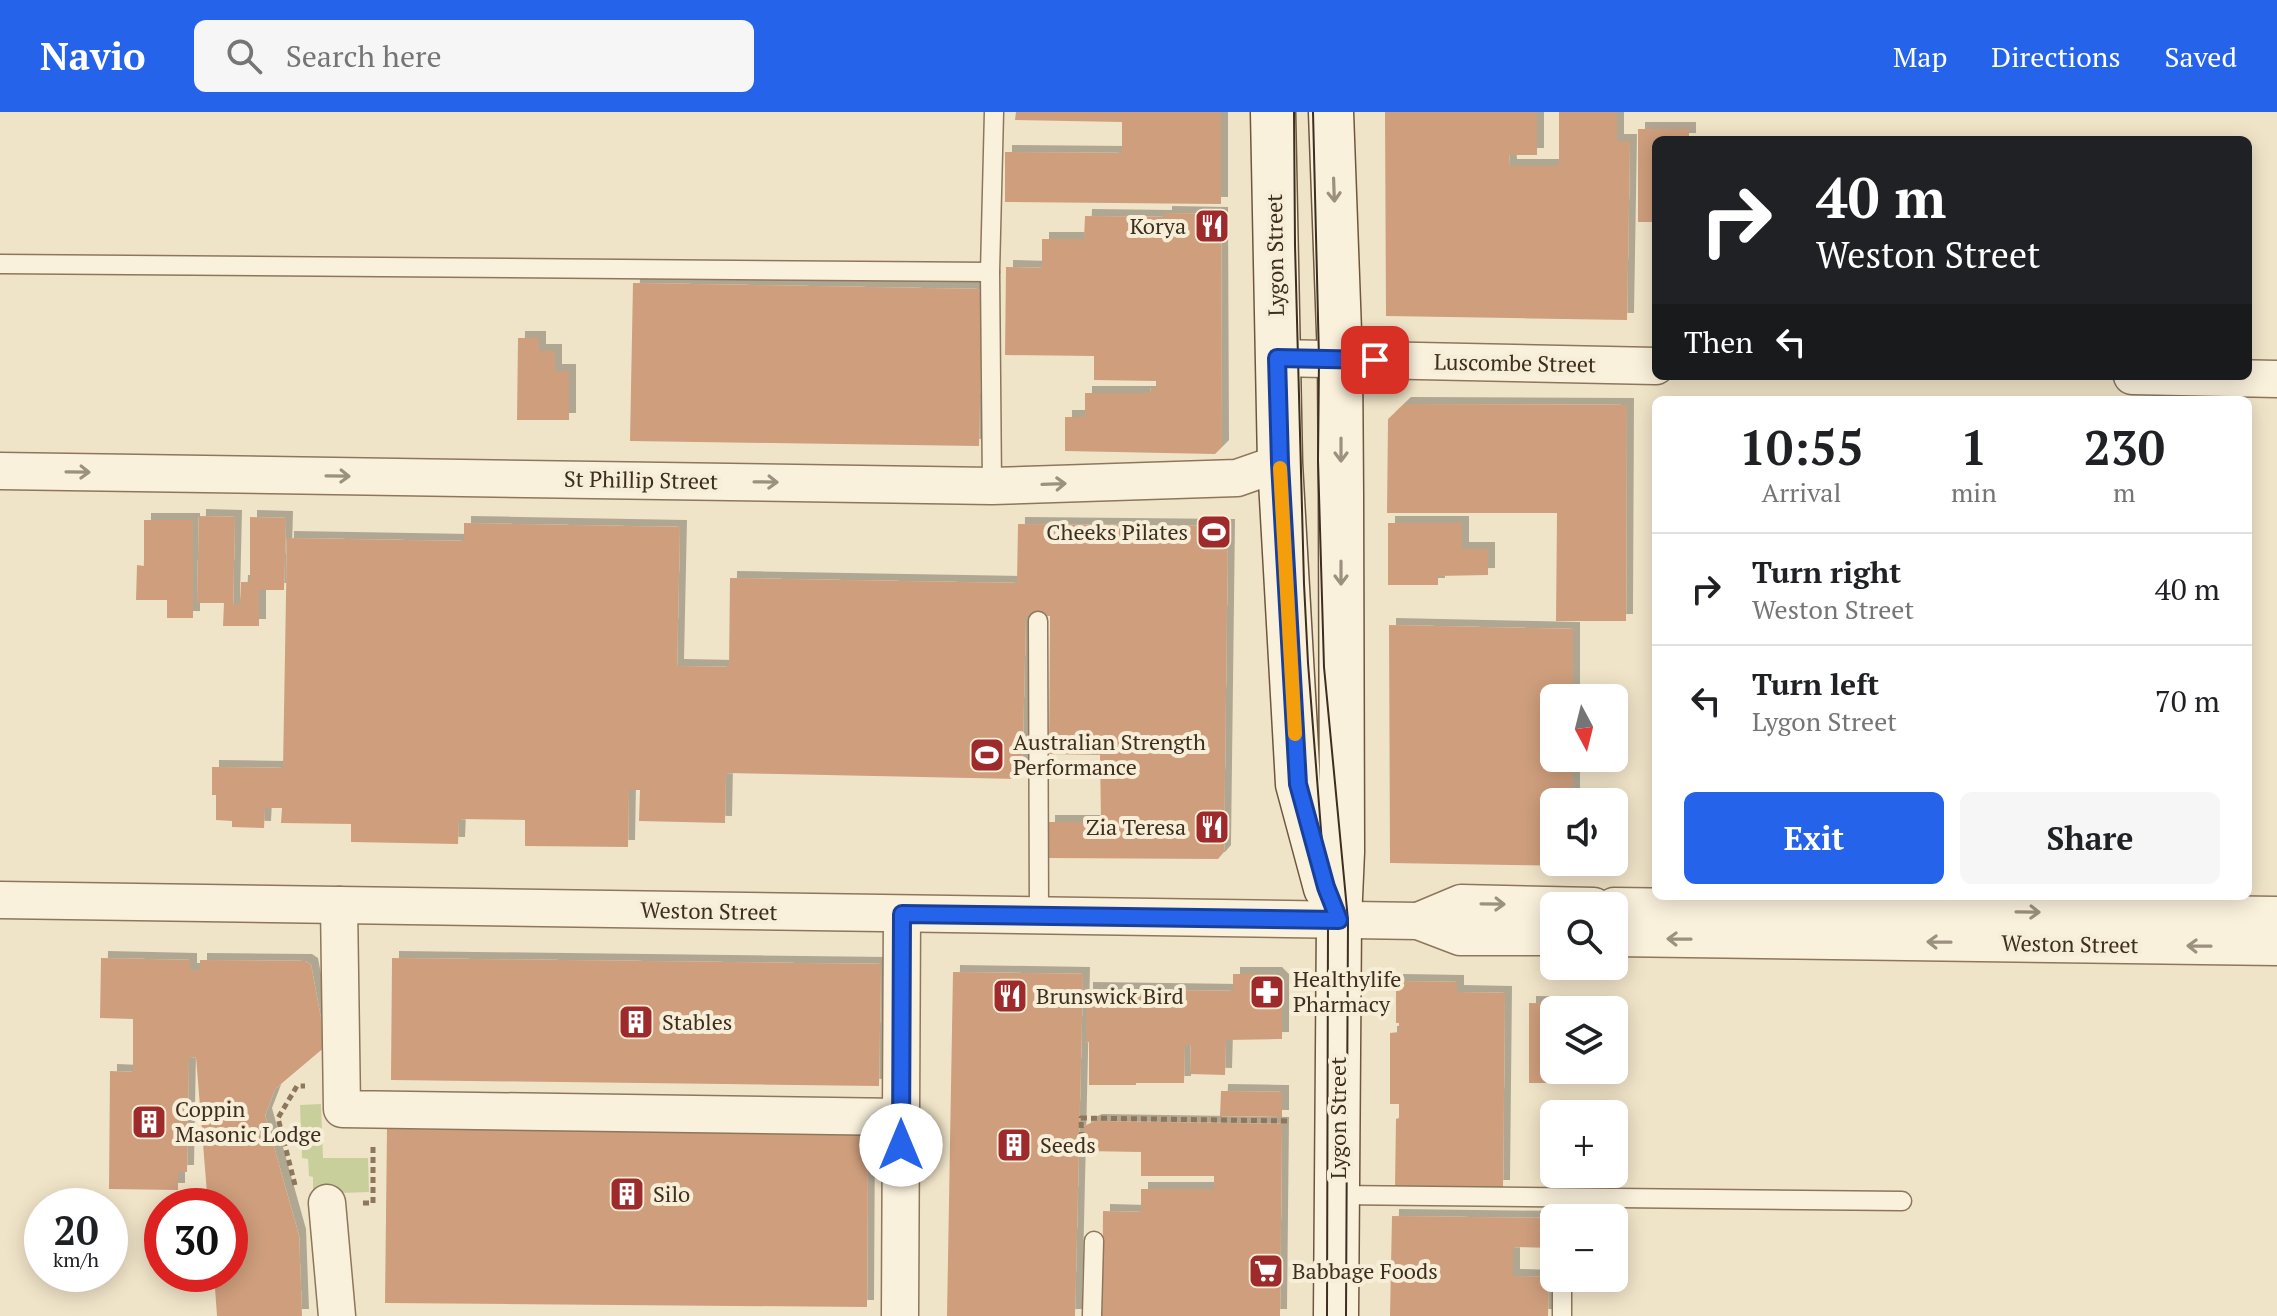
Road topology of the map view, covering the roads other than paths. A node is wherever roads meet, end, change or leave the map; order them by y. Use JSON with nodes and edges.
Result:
{"nodes":[{"id":1,"x":994,"y":112,"type":"edge"},
{"id":2,"x":1273,"y":112,"type":"edge"},
{"id":3,"x":1331,"y":112,"type":"edge"},
{"id":4,"x":0,"y":264,"type":"edge"},
{"id":5,"x":990,"y":272,"type":"junction"},
{"id":6,"x":1277,"y":358,"type":"junction"},
{"id":7,"x":1340,"y":359,"type":"junction"},
{"id":8,"x":1652,"y":366,"type":"edge"},
{"id":9,"x":2252,"y":378,"type":"edge"},
{"id":10,"x":2277,"y":379,"type":"edge"},
{"id":11,"x":1280,"y":463,"type":"junction"},
{"id":12,"x":0,"y":471,"type":"edge"},
{"id":13,"x":992,"y":486,"type":"junction"},
{"id":14,"x":1038,"y":621,"type":"dead end"},
{"id":15,"x":0,"y":900,"type":"edge"},
{"id":16,"x":339,"y":905,"type":"junction"},
{"id":17,"x":1540,"y":905,"type":"edge"},
{"id":18,"x":1628,"y":907,"type":"edge"},
{"id":19,"x":902,"y":914,"type":"junction"},
{"id":20,"x":2277,"y":915,"type":"edge"},
{"id":21,"x":1039,"y":916,"type":"junction"},
{"id":22,"x":1339,"y":920,"type":"junction"},
{"id":23,"x":1418,"y":921,"type":"junction"},
{"id":24,"x":1863,"y":926,"type":"junction"},
{"id":25,"x":1540,"y":937,"type":"edge"},
{"id":26,"x":1628,"y":937,"type":"edge"},
{"id":27,"x":2277,"y":947,"type":"edge"},
{"id":28,"x":901,"y":1117,"type":"junction"},
{"id":29,"x":1337,"y":1195,"type":"junction"},
{"id":30,"x":1902,"y":1201,"type":"dead end"},
{"id":31,"x":327,"y":1203,"type":"road end"},
{"id":32,"x":1094,"y":1241,"type":"dead end"},
{"id":33,"x":1562,"y":1292,"type":"edge"},
{"id":34,"x":337,"y":1316,"type":"edge"},
{"id":35,"x":900,"y":1316,"type":"edge"},
{"id":36,"x":1092,"y":1316,"type":"edge"},
{"id":37,"x":1336,"y":1316,"type":"edge"},
{"id":38,"x":1562,"y":1316,"type":"edge"}],
"edges":[{"from":1,"to":5,"type":"lane"},
{"from":2,"to":6,"type":"street","name":"Lygon Street"},
{"from":3,"to":7,"type":"street","name":"Lygon Street","one_way":true},
{"from":4,"to":5,"type":"lane"},
{"from":5,"to":13,"type":"lane"},
{"from":6,"to":7,"type":"street","name":"Luscombe Street"},
{"from":6,"to":11,"type":"street","name":"Lygon Street"},
{"from":7,"to":8,"type":"street","name":"Luscombe Street"},
{"from":7,"to":22,"type":"street","name":"Lygon Street","one_way":true},
{"from":9,"to":10,"type":"street"},
{"from":13,"to":11,"type":"street","name":"St Phillip Street","one_way":true},
{"from":11,"to":22,"type":"street","name":"Lygon Street"},
{"from":12,"to":13,"type":"street","name":"St Phillip Street","one_way":true},
{"from":14,"to":21,"type":"lane"},
{"from":15,"to":16,"type":"street","name":"Weston Street"},
{"from":16,"to":19,"type":"street","name":"Weston Street"},
{"from":16,"to":28,"type":"street"},
{"from":23,"to":17,"type":"street","name":"Weston Street","one_way":true},
{"from":18,"to":24,"type":"street","name":"Weston Street"},
{"from":19,"to":21,"type":"street","name":"Weston Street"},
{"from":19,"to":28,"type":"street"},
{"from":24,"to":20,"type":"street","name":"Weston Street","one_way":true},
{"from":21,"to":22,"type":"street","name":"Weston Street"},
{"from":22,"to":23,"type":"street","name":"Weston Street"},
{"from":22,"to":29,"type":"street","name":"Lygon Street"},
{"from":23,"to":25,"type":"street","name":"Weston Street"},
{"from":24,"to":26,"type":"street","name":"Weston Street","one_way":true},
{"from":27,"to":24,"type":"street","name":"Weston Street","one_way":true},
{"from":28,"to":35,"type":"street"},
{"from":29,"to":30,"type":"lane"},
{"from":29,"to":37,"type":"street","name":"Lygon Street"},
{"from":31,"to":34,"type":"street"},
{"from":32,"to":36,"type":"lane"},
{"from":33,"to":38,"type":"lane"}]}
